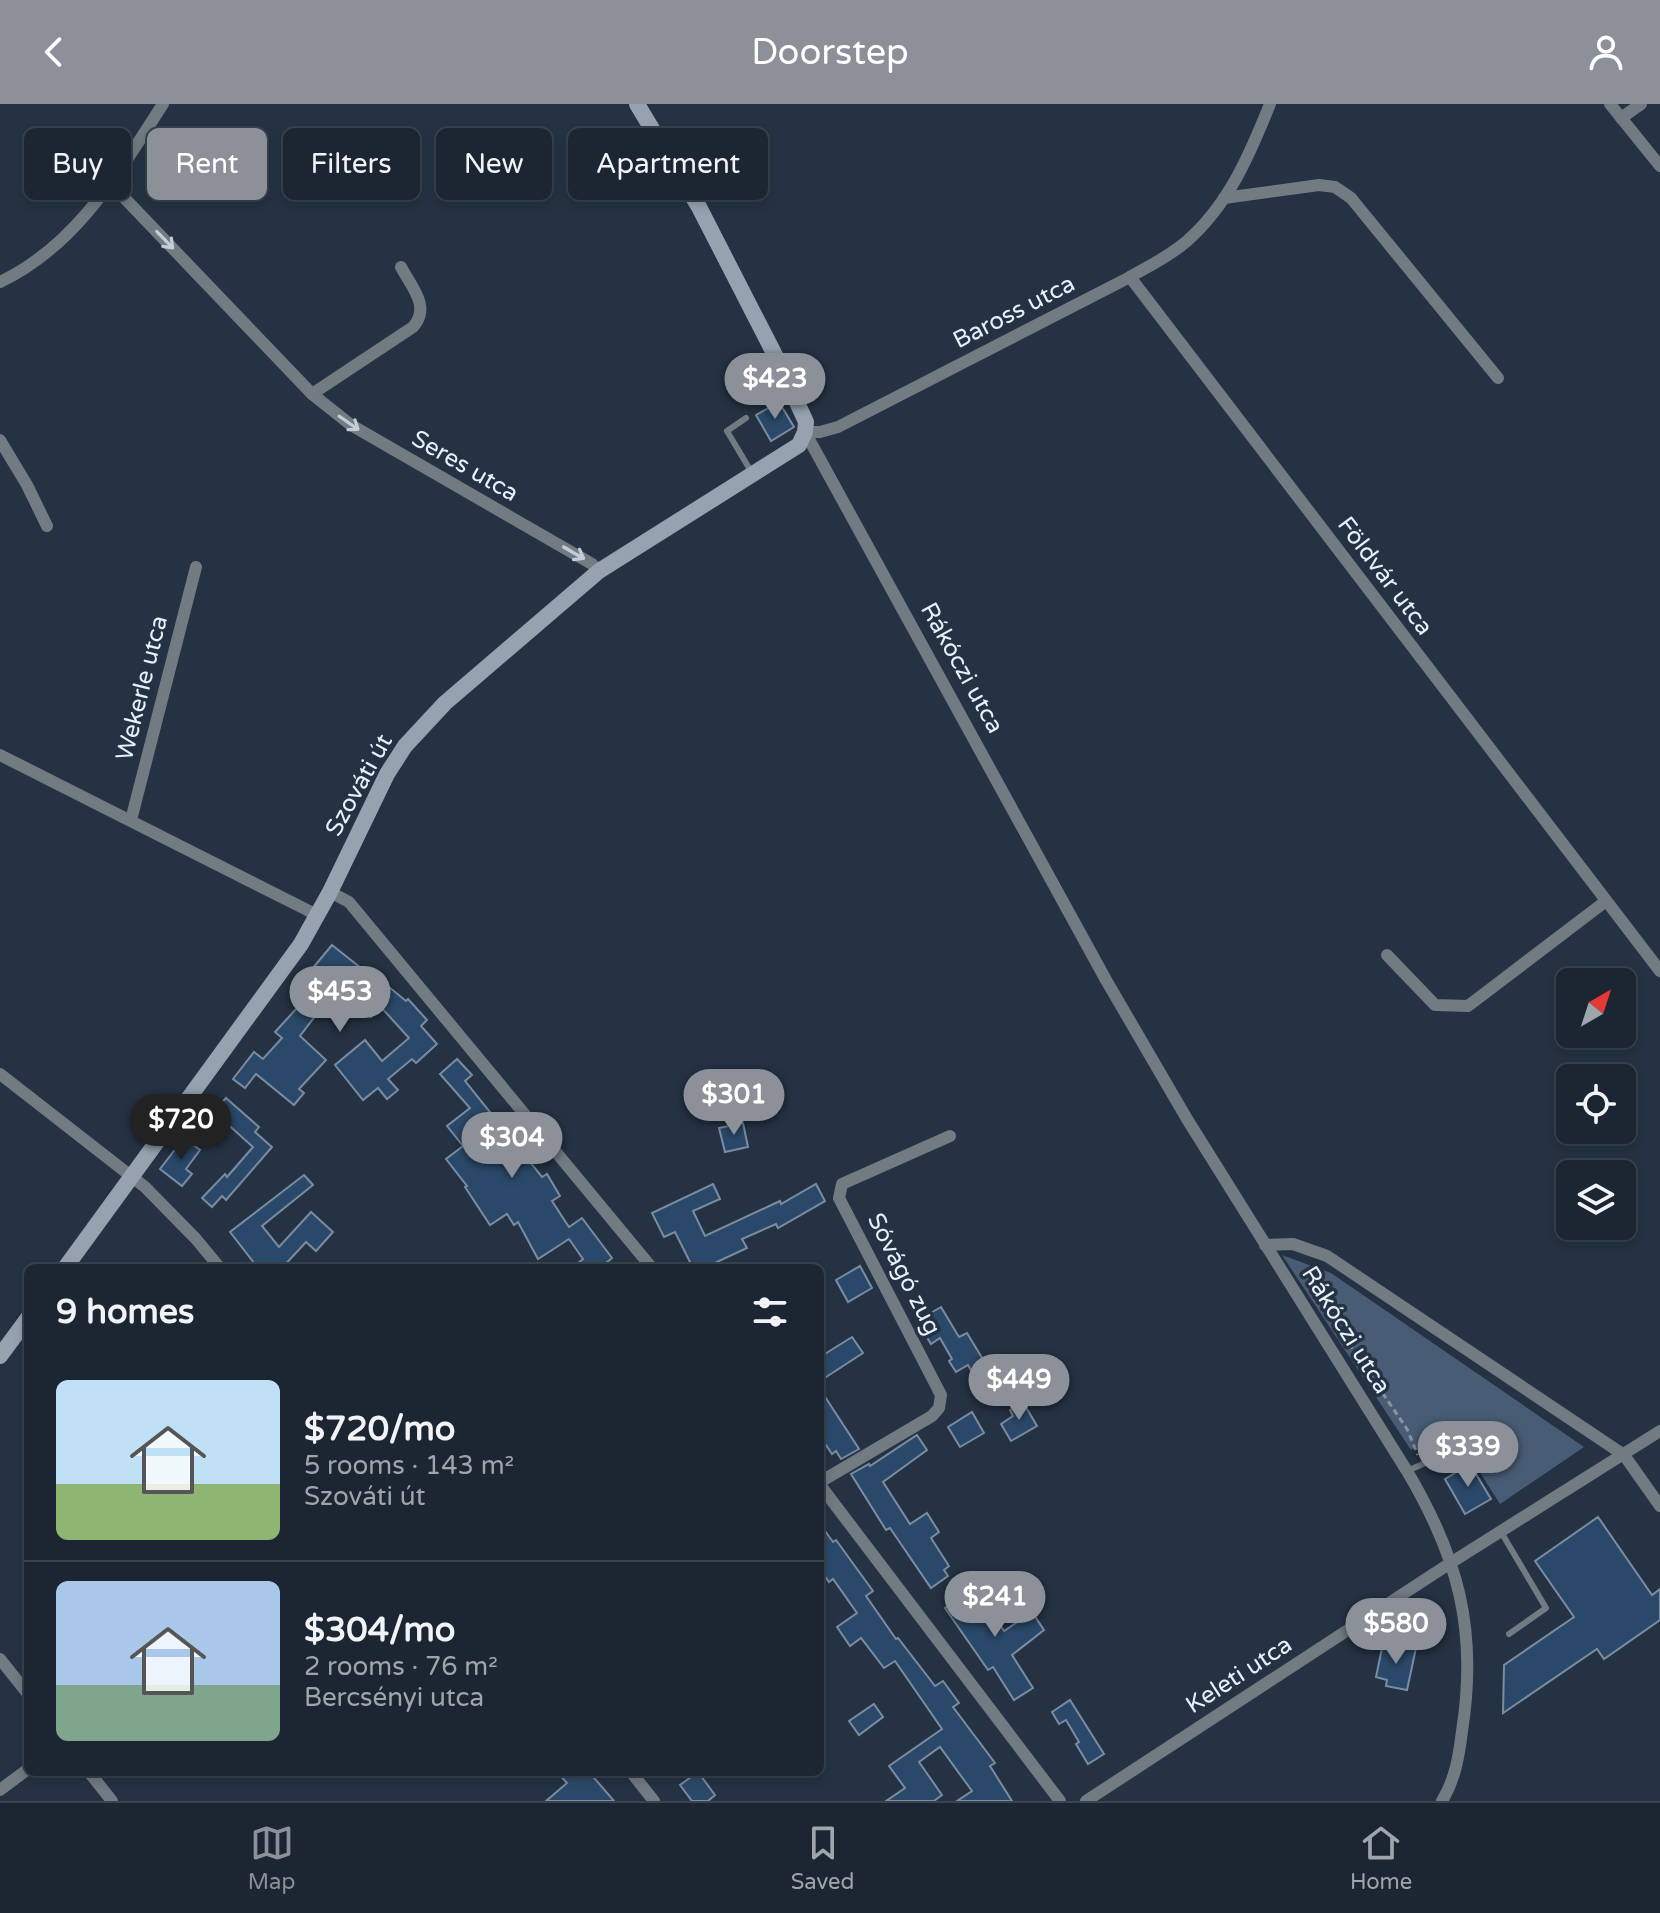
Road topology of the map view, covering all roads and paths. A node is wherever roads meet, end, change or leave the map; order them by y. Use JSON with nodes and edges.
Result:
{"nodes":[{"id":1,"x":163,"y":104,"type":"edge"},
{"id":2,"x":637,"y":104,"type":"edge"},
{"id":3,"x":1270,"y":104,"type":"edge"},
{"id":4,"x":1610,"y":104,"type":"edge"},
{"id":5,"x":1641,"y":104,"type":"edge"},
{"id":6,"x":1621,"y":118,"type":"junction"},
{"id":7,"x":131,"y":153,"type":"edge"},
{"id":8,"x":1660,"y":166,"type":"edge"},
{"id":9,"x":1224,"y":198,"type":"junction"},
{"id":10,"x":96,"y":200,"type":"edge"},
{"id":11,"x":126,"y":200,"type":"edge"},
{"id":12,"x":401,"y":267,"type":"dead end"},
{"id":13,"x":1130,"y":277,"type":"junction"},
{"id":14,"x":0,"y":282,"type":"edge"},
{"id":15,"x":1498,"y":378,"type":"dead end"},
{"id":16,"x":312,"y":394,"type":"junction"},
{"id":17,"x":746,"y":418,"type":"dead end"},
{"id":18,"x":805,"y":432,"type":"junction"},
{"id":19,"x":0,"y":440,"type":"edge"},
{"id":20,"x":752,"y":473,"type":"junction"},
{"id":21,"x":47,"y":526,"type":"dead end"},
{"id":22,"x":196,"y":567,"type":"dead end"},
{"id":23,"x":599,"y":571,"type":"junction"},
{"id":24,"x":0,"y":755,"type":"edge"},
{"id":25,"x":131,"y":820,"type":"junction"},
{"id":26,"x":330,"y":892,"type":"junction"},
{"id":27,"x":1606,"y":901,"type":"junction"},
{"id":28,"x":317,"y":915,"type":"junction"},
{"id":29,"x":1387,"y":955,"type":"dead end"},
{"id":30,"x":1660,"y":971,"type":"edge"},
{"id":31,"x":0,"y":1074,"type":"edge"},
{"id":32,"x":950,"y":1136,"type":"dead end"},
{"id":33,"x":132,"y":1176,"type":"junction"},
{"id":34,"x":1265,"y":1245,"type":"junction"},
{"id":35,"x":68,"y":1264,"type":"edge"},
{"id":36,"x":217,"y":1264,"type":"edge"},
{"id":37,"x":649,"y":1264,"type":"edge"},
{"id":38,"x":1314,"y":1293,"type":"dead end"},
{"id":39,"x":24,"y":1323,"type":"edge"},
{"id":40,"x":0,"y":1356,"type":"edge"},
{"id":41,"x":1660,"y":1431,"type":"edge"},
{"id":42,"x":1418,"y":1455,"type":"dead end"},
{"id":43,"x":1624,"y":1455,"type":"junction"},
{"id":44,"x":1441,"y":1456,"type":"dead end"},
{"id":45,"x":1407,"y":1471,"type":"junction"},
{"id":46,"x":824,"y":1482,"type":"edge"},
{"id":47,"x":824,"y":1489,"type":"edge"},
{"id":48,"x":1660,"y":1506,"type":"edge"},
{"id":49,"x":1501,"y":1532,"type":"junction"},
{"id":50,"x":1452,"y":1562,"type":"junction"},
{"id":51,"x":1509,"y":1634,"type":"dead end"},
{"id":52,"x":0,"y":1659,"type":"edge"},
{"id":53,"x":24,"y":1689,"type":"edge"},
{"id":54,"x":24,"y":1772,"type":"edge"},
{"id":55,"x":92,"y":1776,"type":"edge"},
{"id":56,"x":634,"y":1776,"type":"edge"},
{"id":57,"x":0,"y":1790,"type":"edge"},
{"id":58,"x":112,"y":1801,"type":"edge"},
{"id":59,"x":654,"y":1801,"type":"edge"},
{"id":60,"x":1060,"y":1801,"type":"edge"},
{"id":61,"x":1086,"y":1801,"type":"edge"},
{"id":62,"x":1442,"y":1801,"type":"edge"}],
"edges":[{"from":1,"to":7,"type":"street"},
{"from":2,"to":18,"type":"main road","name":"Rákóczi utca"},
{"from":3,"to":9,"type":"street","name":"Baross utca"},
{"from":4,"to":6,"type":"street"},
{"from":5,"to":6,"type":"street"},
{"from":6,"to":8,"type":"street"},
{"from":9,"to":13,"type":"street","name":"Baross utca"},
{"from":9,"to":15,"type":"street"},
{"from":10,"to":14,"type":"street"},
{"from":11,"to":16,"type":"street","name":"Seres utca","one_way":true},
{"from":12,"to":16,"type":"street"},
{"from":13,"to":18,"type":"street","name":"Baross utca"},
{"from":13,"to":27,"type":"street","name":"Földvár utca"},
{"from":16,"to":23,"type":"street","name":"Seres utca","one_way":true},
{"from":17,"to":20,"type":"lane"},
{"from":18,"to":20,"type":"main road","name":"Szováti út"},
{"from":18,"to":34,"type":"street","name":"Rákóczi utca"},
{"from":19,"to":21,"type":"street"},
{"from":20,"to":23,"type":"main road","name":"Szováti út"},
{"from":22,"to":25,"type":"street","name":"Wekerle utca"},
{"from":23,"to":26,"type":"main road","name":"Szováti út"},
{"from":24,"to":25,"type":"street"},
{"from":25,"to":28,"type":"street"},
{"from":26,"to":28,"type":"main road","name":"Szováti út"},
{"from":26,"to":37,"type":"street"},
{"from":27,"to":29,"type":"street"},
{"from":27,"to":30,"type":"street","name":"Földvár utca"},
{"from":28,"to":33,"type":"main road","name":"Szováti út"},
{"from":31,"to":33,"type":"street"},
{"from":32,"to":46,"type":"street","name":"Sóvágó zug"},
{"from":33,"to":35,"type":"main road","name":"Szováti út"},
{"from":33,"to":36,"type":"street"},
{"from":34,"to":43,"type":"street","name":"Rákóczi utca"},
{"from":34,"to":45,"type":"street","name":"Rákóczi utca"},
{"from":38,"to":42,"type":"path"},
{"from":39,"to":40,"type":"main road"},
{"from":41,"to":43,"type":"street","name":"Keleti utca"},
{"from":43,"to":48,"type":"street","name":"Rákóczi utca"},
{"from":43,"to":49,"type":"street","name":"Keleti utca"},
{"from":44,"to":45,"type":"lane"},
{"from":45,"to":50,"type":"street","name":"Rákóczi utca"},
{"from":47,"to":60,"type":"street"},
{"from":49,"to":50,"type":"street","name":"Keleti utca"},
{"from":49,"to":51,"type":"lane"},
{"from":50,"to":61,"type":"street","name":"Keleti utca"},
{"from":50,"to":62,"type":"street","name":"Rákóczi utca"},
{"from":52,"to":53,"type":"street"},
{"from":54,"to":57,"type":"street"},
{"from":55,"to":58,"type":"street"},
{"from":56,"to":59,"type":"street"}]}
